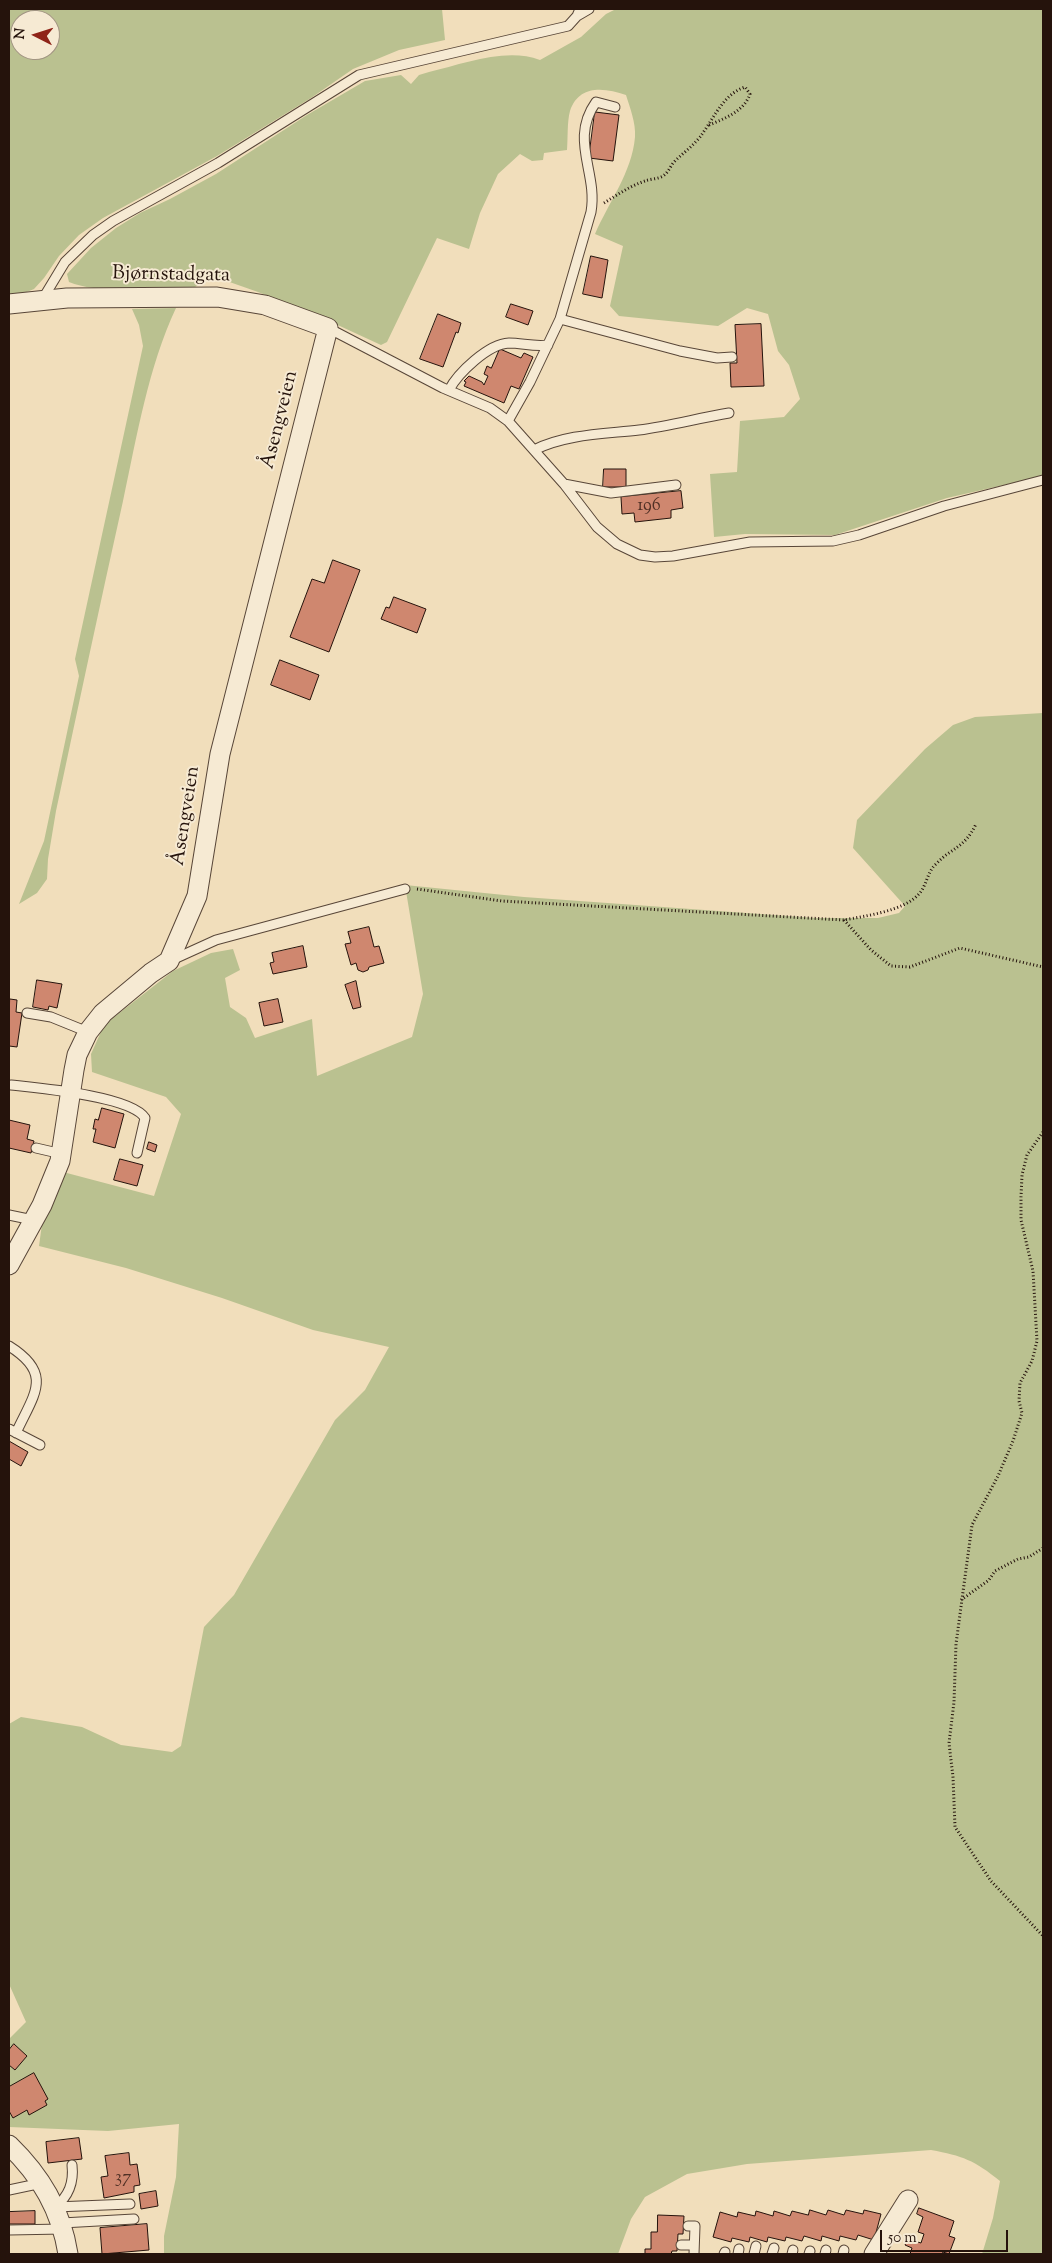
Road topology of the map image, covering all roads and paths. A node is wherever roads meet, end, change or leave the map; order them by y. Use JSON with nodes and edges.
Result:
{"nodes":[{"id":1,"x":589,"y":9,"type":"edge"},
{"id":2,"x":578,"y":13,"type":"edge"},
{"id":3,"x":615,"y":106,"type":"dead end"},
{"id":4,"x":707,"y":126,"type":"junction"},
{"id":5,"x":591,"y":212,"type":"junction"},
{"id":6,"x":42,"y":300,"type":"junction"},
{"id":7,"x":9,"y":304,"type":"edge"},
{"id":8,"x":560,"y":320,"type":"junction"},
{"id":9,"x":328,"y":328,"type":"junction"},
{"id":10,"x":548,"y":346,"type":"junction"},
{"id":11,"x":732,"y":357,"type":"dead end"},
{"id":12,"x":449,"y":390,"type":"junction"},
{"id":13,"x":729,"y":413,"type":"dead end"},
{"id":14,"x":508,"y":421,"type":"junction"},
{"id":15,"x":534,"y":450,"type":"junction"},
{"id":16,"x":1043,"y":480,"type":"edge"},
{"id":17,"x":564,"y":484,"type":"junction"},
{"id":18,"x":676,"y":485,"type":"dead end"},
{"id":19,"x":976,"y":824,"type":"dead end"},
{"id":20,"x":405,"y":889,"type":"joint"},
{"id":21,"x":844,"y":920,"type":"junction"},
{"id":22,"x":169,"y":961,"type":"junction"},
{"id":23,"x":1043,"y":967,"type":"edge"},
{"id":24,"x":27,"y":1013,"type":"dead end"},
{"id":25,"x":88,"y":1032,"type":"junction"},
{"id":26,"x":11,"y":1085,"type":"dead end"},
{"id":27,"x":70,"y":1092,"type":"junction"},
{"id":28,"x":1043,"y":1132,"type":"edge"},
{"id":29,"x":36,"y":1148,"type":"dead end"},
{"id":30,"x":136,"y":1153,"type":"dead end"},
{"id":31,"x":62,"y":1154,"type":"junction"},
{"id":32,"x":9,"y":1215,"type":"edge"},
{"id":33,"x":33,"y":1220,"type":"junction"},
{"id":34,"x":9,"y":1265,"type":"edge"},
{"id":35,"x":9,"y":1346,"type":"edge"},
{"id":36,"x":12,"y":1431,"type":"edge"},
{"id":37,"x":40,"y":1445,"type":"dead end"},
{"id":38,"x":1043,"y":1548,"type":"edge"},
{"id":39,"x":961,"y":1600,"type":"junction"},
{"id":40,"x":1043,"y":1936,"type":"edge"},
{"id":41,"x":9,"y":2145,"type":"edge"},
{"id":42,"x":72,"y":2165,"type":"dead end"},
{"id":43,"x":42,"y":2183,"type":"junction"},
{"id":44,"x":9,"y":2190,"type":"edge"},
{"id":45,"x":908,"y":2200,"type":"dead end"},
{"id":46,"x":130,"y":2204,"type":"dead end"},
{"id":47,"x":134,"y":2219,"type":"dead end"},
{"id":48,"x":60,"y":2220,"type":"junction"},
{"id":49,"x":688,"y":2226,"type":"dead end"},
{"id":50,"x":9,"y":2230,"type":"edge"},
{"id":51,"x":681,"y":2245,"type":"dead end"},
{"id":52,"x":694,"y":2250,"type":"edge"},
{"id":53,"x":68,"y":2254,"type":"edge"},
{"id":54,"x":874,"y":2254,"type":"edge"}],
"edges":[{"from":1,"to":2,"type":"lane"},
{"from":2,"to":6,"type":"lane"},
{"from":3,"to":5,"type":"lane"},
{"from":4,"to":4,"type":"path"},
{"from":4,"to":5,"type":"path"},
{"from":5,"to":8,"type":"lane"},
{"from":6,"to":7,"type":"street","name":"Bjørnstadgata"},
{"from":6,"to":9,"type":"street","name":"Bjørnstadgata"},
{"from":8,"to":10,"type":"lane"},
{"from":8,"to":11,"type":"lane"},
{"from":9,"to":12,"type":"lane"},
{"from":9,"to":22,"type":"street","name":"Åsengveien"},
{"from":10,"to":12,"type":"lane"},
{"from":10,"to":14,"type":"lane"},
{"from":12,"to":14,"type":"lane"},
{"from":13,"to":15,"type":"lane"},
{"from":14,"to":15,"type":"lane"},
{"from":15,"to":17,"type":"lane"},
{"from":16,"to":17,"type":"lane"},
{"from":17,"to":18,"type":"lane"},
{"from":19,"to":21,"type":"path"},
{"from":20,"to":21,"type":"path"},
{"from":20,"to":22,"type":"lane"},
{"from":21,"to":23,"type":"path"},
{"from":22,"to":25,"type":"street"},
{"from":24,"to":25,"type":"lane"},
{"from":25,"to":27,"type":"street"},
{"from":26,"to":27,"type":"lane"},
{"from":27,"to":30,"type":"lane"},
{"from":27,"to":31,"type":"street"},
{"from":28,"to":39,"type":"path"},
{"from":29,"to":31,"type":"lane"},
{"from":31,"to":33,"type":"street"},
{"from":32,"to":33,"type":"lane"},
{"from":33,"to":34,"type":"street"},
{"from":35,"to":36,"type":"lane"},
{"from":36,"to":37,"type":"lane"},
{"from":38,"to":39,"type":"path"},
{"from":39,"to":40,"type":"path"},
{"from":41,"to":43,"type":"street"},
{"from":42,"to":48,"type":"lane"},
{"from":43,"to":44,"type":"lane"},
{"from":43,"to":48,"type":"street"},
{"from":45,"to":54,"type":"street"},
{"from":46,"to":48,"type":"lane"},
{"from":47,"to":48,"type":"lane"},
{"from":48,"to":50,"type":"lane"},
{"from":48,"to":53,"type":"street"},
{"from":49,"to":52,"type":"lane"},
{"from":51,"to":52,"type":"lane"}]}
